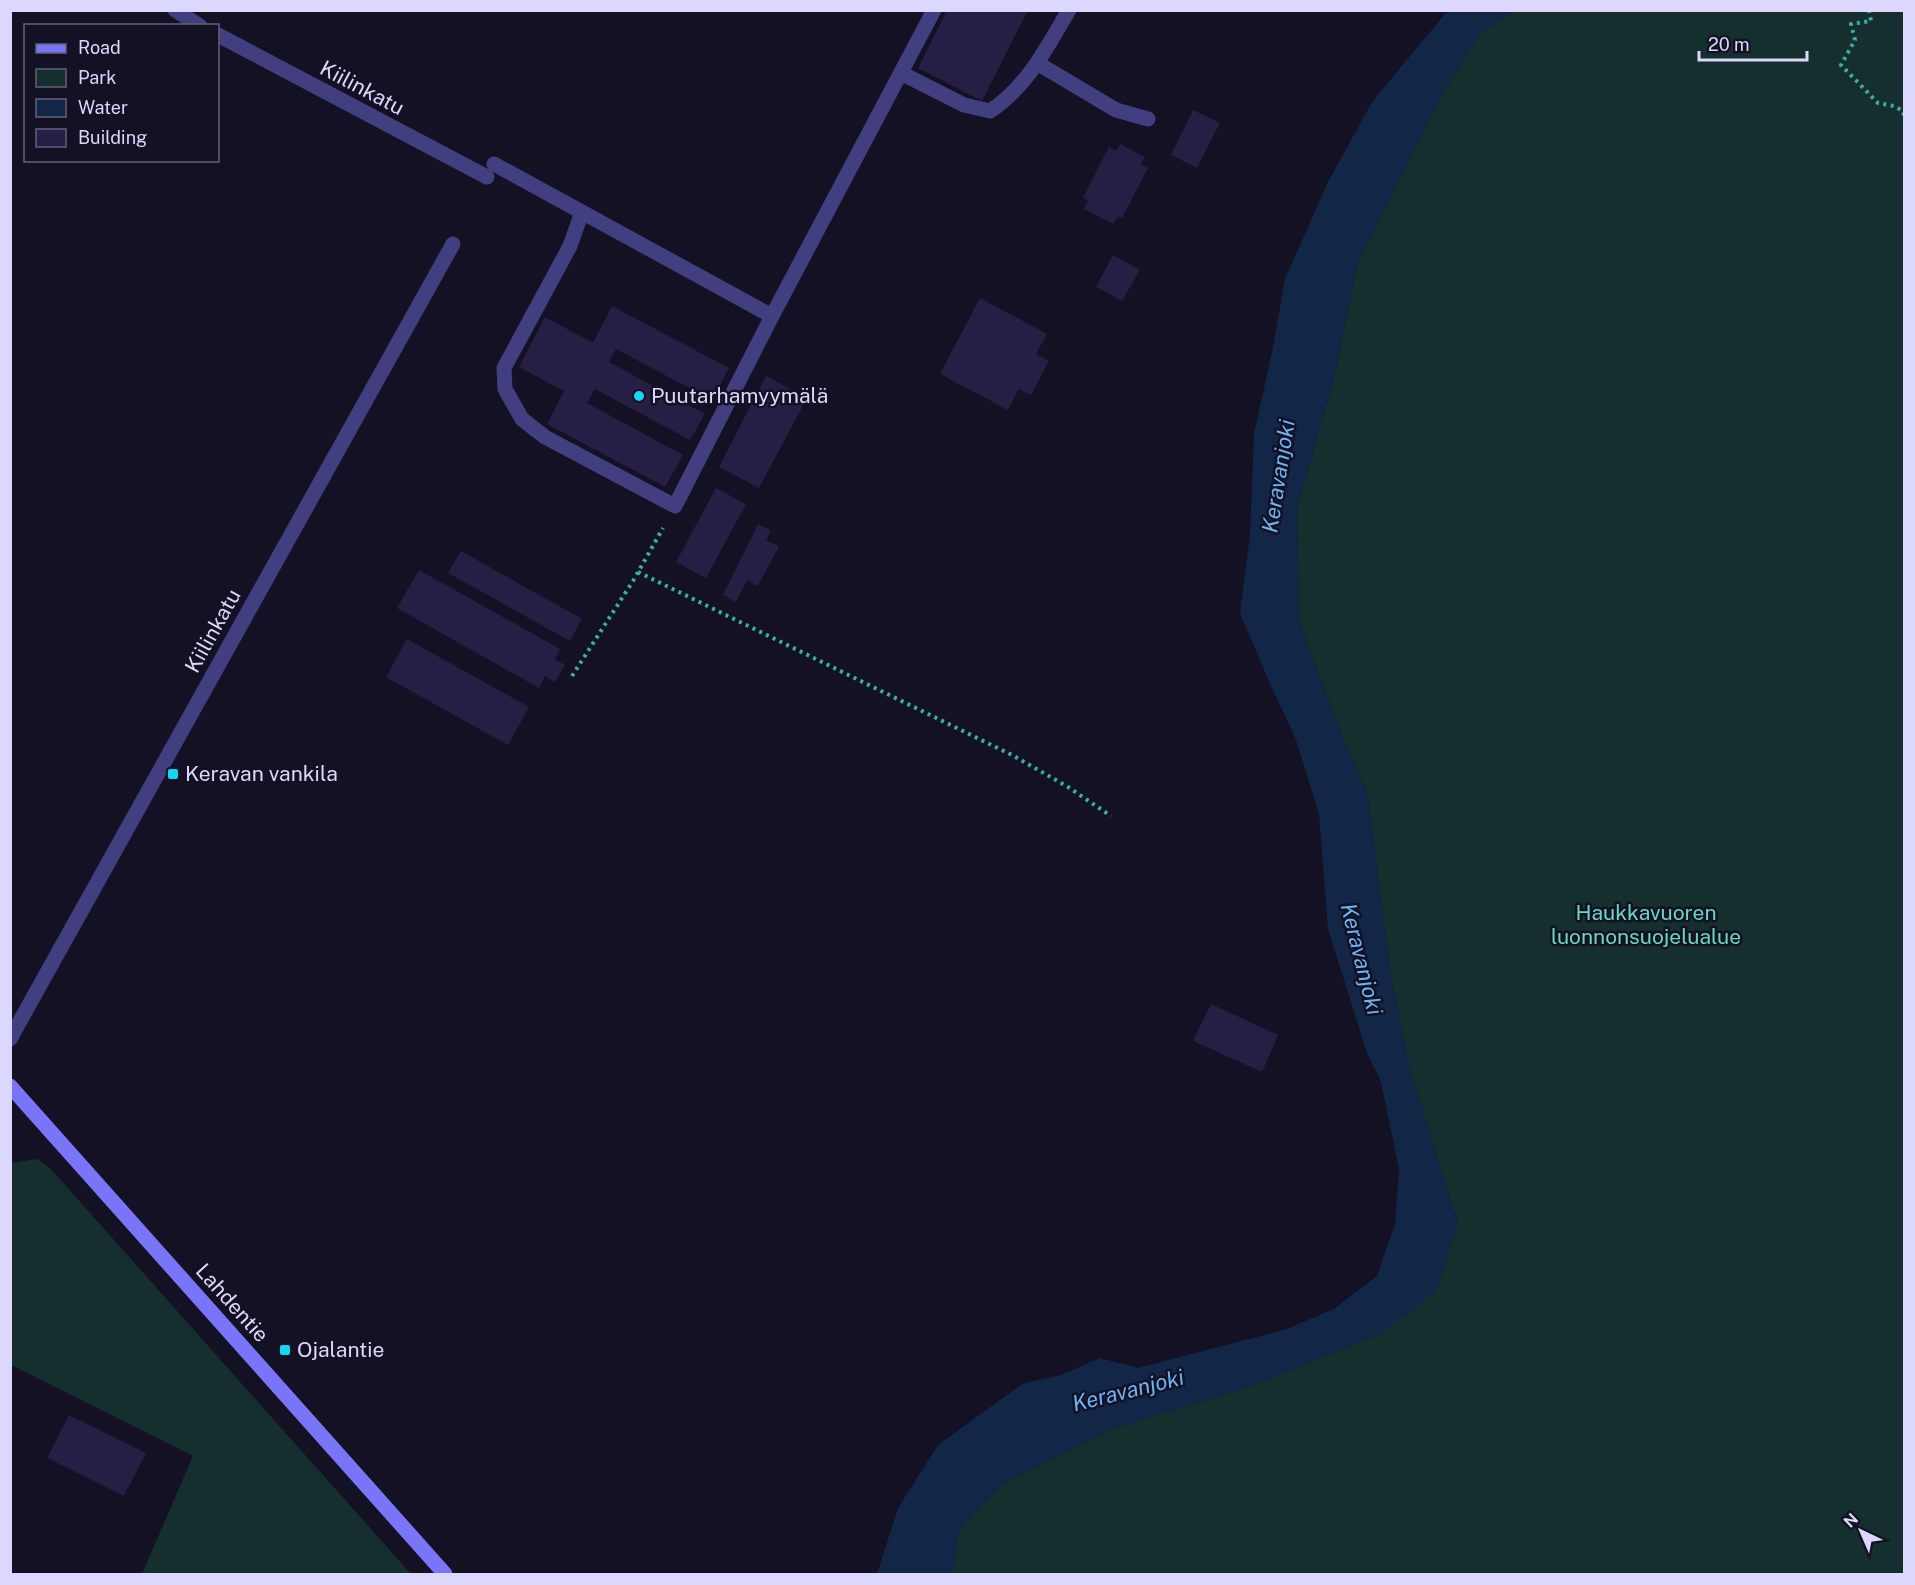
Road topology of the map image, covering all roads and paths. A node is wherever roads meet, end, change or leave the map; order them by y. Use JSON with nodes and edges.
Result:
{"nodes":[{"id":1,"x":176,"y":10,"type":"edge"},
{"id":2,"x":934,"y":10,"type":"edge"},
{"id":3,"x":1069,"y":10,"type":"edge"},
{"id":4,"x":1869,"y":10,"type":"edge"},
{"id":5,"x":197,"y":24,"type":"edge"},
{"id":6,"x":219,"y":35,"type":"edge"},
{"id":7,"x":1037,"y":63,"type":"junction"},
{"id":8,"x":901,"y":73,"type":"junction"},
{"id":9,"x":1905,"y":116,"type":"edge"},
{"id":10,"x":1148,"y":119,"type":"dead end"},
{"id":11,"x":582,"y":212,"type":"junction"},
{"id":12,"x":453,"y":244,"type":"dead end"},
{"id":13,"x":772,"y":316,"type":"junction"},
{"id":14,"x":675,"y":506,"type":"junction"},
{"id":15,"x":638,"y":572,"type":"junction"},
{"id":16,"x":572,"y":676,"type":"dead end"},
{"id":17,"x":1112,"y":816,"type":"dead end"},
{"id":18,"x":10,"y":1039,"type":"edge"},
{"id":19,"x":10,"y":1086,"type":"edge"},
{"id":20,"x":445,"y":1575,"type":"edge"}],
"edges":[{"from":1,"to":5,"type":"lane"},
{"from":2,"to":8,"type":"lane"},
{"from":3,"to":7,"type":"lane"},
{"from":4,"to":9,"type":"path"},
{"from":6,"to":11,"type":"lane","name":"Kiilinkatu"},
{"from":7,"to":8,"type":"lane"},
{"from":7,"to":10,"type":"lane"},
{"from":8,"to":13,"type":"lane"},
{"from":11,"to":13,"type":"lane","name":"Kiilinkatu"},
{"from":11,"to":14,"type":"lane"},
{"from":12,"to":18,"type":"lane","name":"Kiilinkatu"},
{"from":13,"to":14,"type":"lane"},
{"from":14,"to":15,"type":"path"},
{"from":15,"to":16,"type":"path"},
{"from":15,"to":17,"type":"path"},
{"from":19,"to":20,"type":"main road","name":"Lahdentie"}]}
